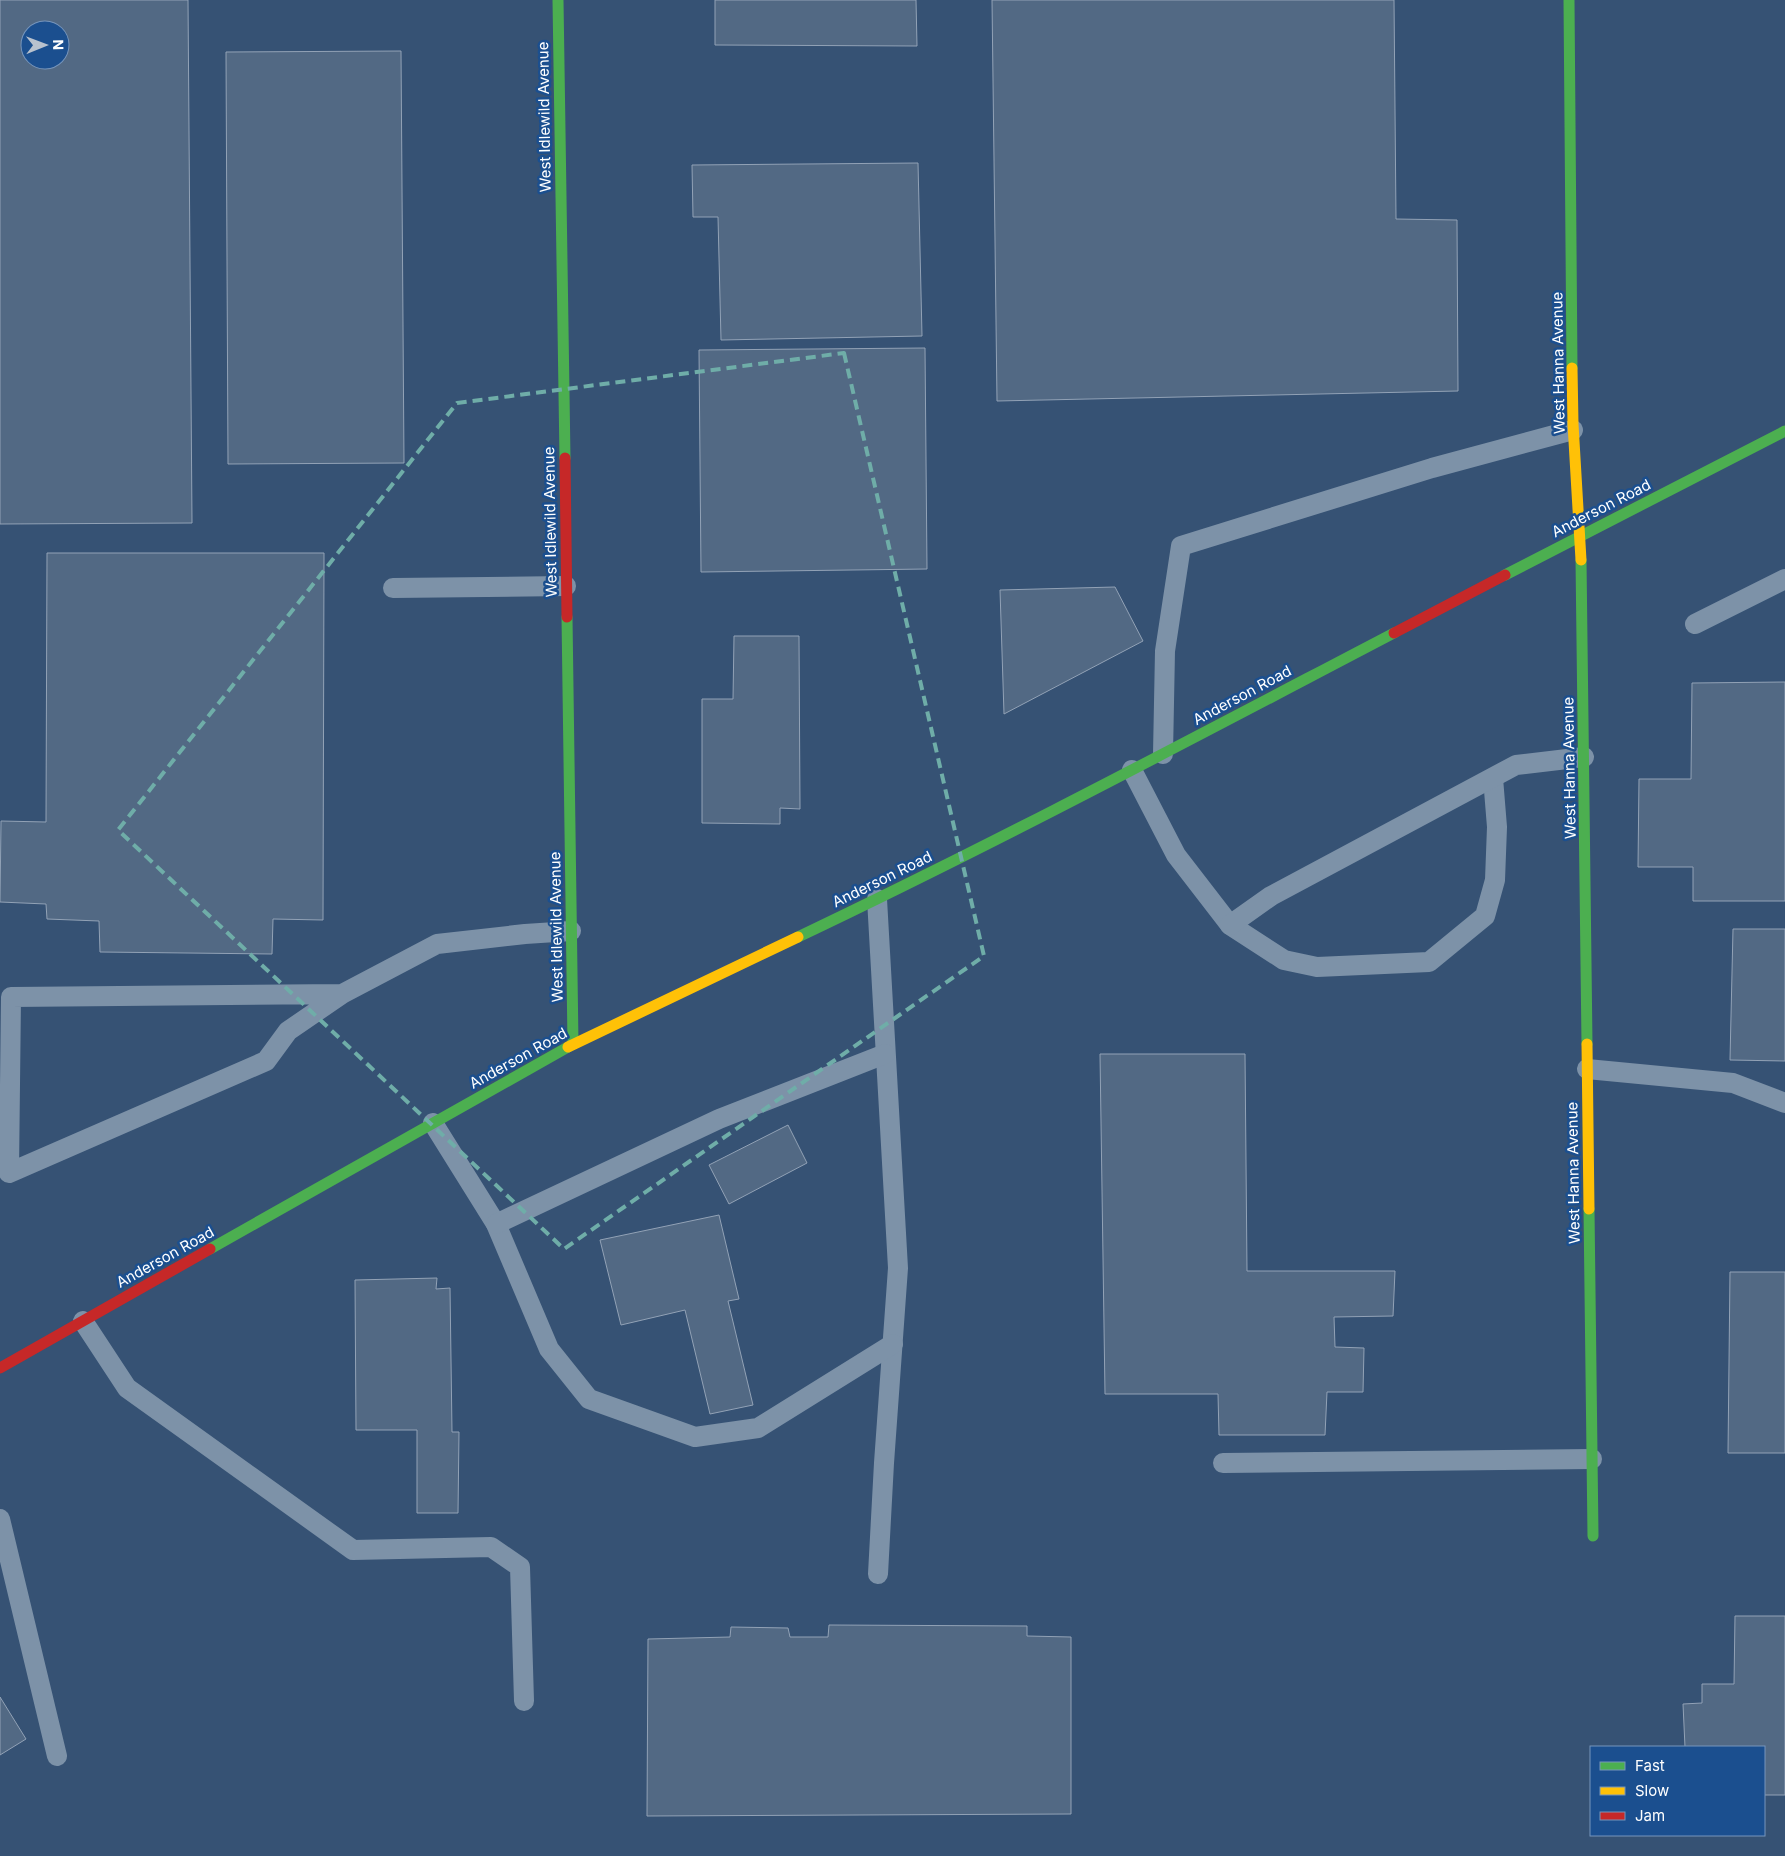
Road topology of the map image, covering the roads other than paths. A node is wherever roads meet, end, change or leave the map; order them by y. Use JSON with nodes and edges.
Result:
{"nodes":[{"id":1,"x":558,"y":0,"type":"edge"},
{"id":2,"x":1569,"y":0,"type":"edge"},
{"id":3,"x":1574,"y":430,"type":"junction"},
{"id":4,"x":1785,"y":431,"type":"edge"},
{"id":5,"x":1581,"y":535,"type":"junction"},
{"id":6,"x":1785,"y":579,"type":"edge"},
{"id":7,"x":566,"y":586,"type":"junction"},
{"id":8,"x":392,"y":588,"type":"dead end"},
{"id":9,"x":1694,"y":624,"type":"dead end"},
{"id":10,"x":1163,"y":754,"type":"junction"},
{"id":11,"x":1584,"y":757,"type":"junction"},
{"id":12,"x":1132,"y":770,"type":"junction"},
{"id":13,"x":1493,"y":778,"type":"junction"},
{"id":14,"x":877,"y":899,"type":"junction"},
{"id":15,"x":1230,"y":925,"type":"junction"},
{"id":16,"x":572,"y":931,"type":"junction"},
{"id":17,"x":342,"y":994,"type":"junction"},
{"id":18,"x":573,"y":1044,"type":"junction"},
{"id":19,"x":886,"y":1054,"type":"junction"},
{"id":20,"x":1587,"y":1069,"type":"junction"},
{"id":21,"x":1785,"y":1102,"type":"edge"},
{"id":22,"x":5,"y":1104,"type":"edge"},
{"id":23,"x":433,"y":1123,"type":"junction"},
{"id":24,"x":496,"y":1224,"type":"junction"},
{"id":25,"x":82,"y":1321,"type":"junction"},
{"id":26,"x":893,"y":1344,"type":"junction"},
{"id":27,"x":0,"y":1368,"type":"edge"},
{"id":28,"x":1592,"y":1459,"type":"junction"},
{"id":29,"x":1223,"y":1463,"type":"dead end"},
{"id":30,"x":0,"y":1519,"type":"edge"},
{"id":31,"x":1593,"y":1536,"type":"dead end"},
{"id":32,"x":878,"y":1574,"type":"dead end"},
{"id":33,"x":524,"y":1701,"type":"dead end"},
{"id":34,"x":57,"y":1756,"type":"dead end"}],
"edges":[{"from":1,"to":7,"type":"street","name":"West Idlewild Avenue"},
{"from":2,"to":3,"type":"street","name":"West Hanna Avenue"},
{"from":3,"to":5,"type":"street","name":"West Hanna Avenue"},
{"from":3,"to":10,"type":"lane"},
{"from":4,"to":5,"type":"street","name":"Anderson Road"},
{"from":5,"to":10,"type":"street","name":"Anderson Road"},
{"from":5,"to":11,"type":"street","name":"West Hanna Avenue"},
{"from":6,"to":9,"type":"lane"},
{"from":7,"to":8,"type":"lane"},
{"from":7,"to":16,"type":"street","name":"West Idlewild Avenue"},
{"from":10,"to":12,"type":"street","name":"Anderson Road"},
{"from":11,"to":13,"type":"lane"},
{"from":11,"to":20,"type":"street","name":"West Hanna Avenue"},
{"from":12,"to":14,"type":"street","name":"Anderson Road"},
{"from":12,"to":15,"type":"lane"},
{"from":13,"to":15,"type":"lane"},
{"from":13,"to":15,"type":"lane"},
{"from":14,"to":18,"type":"street","name":"Anderson Road"},
{"from":14,"to":19,"type":"lane"},
{"from":16,"to":17,"type":"lane"},
{"from":16,"to":18,"type":"street","name":"West Idlewild Avenue"},
{"from":17,"to":22,"type":"lane"},
{"from":17,"to":22,"type":"lane"},
{"from":18,"to":23,"type":"street","name":"Anderson Road"},
{"from":19,"to":24,"type":"lane"},
{"from":19,"to":26,"type":"lane"},
{"from":20,"to":21,"type":"lane"},
{"from":20,"to":28,"type":"street","name":"West Hanna Avenue"},
{"from":23,"to":24,"type":"lane"},
{"from":23,"to":25,"type":"street","name":"Anderson Road"},
{"from":24,"to":26,"type":"lane"},
{"from":25,"to":27,"type":"street","name":"Anderson Road"},
{"from":25,"to":33,"type":"lane"},
{"from":26,"to":32,"type":"lane"},
{"from":28,"to":29,"type":"lane"},
{"from":28,"to":31,"type":"street","name":"West Hanna Avenue"},
{"from":30,"to":34,"type":"lane"}]}
